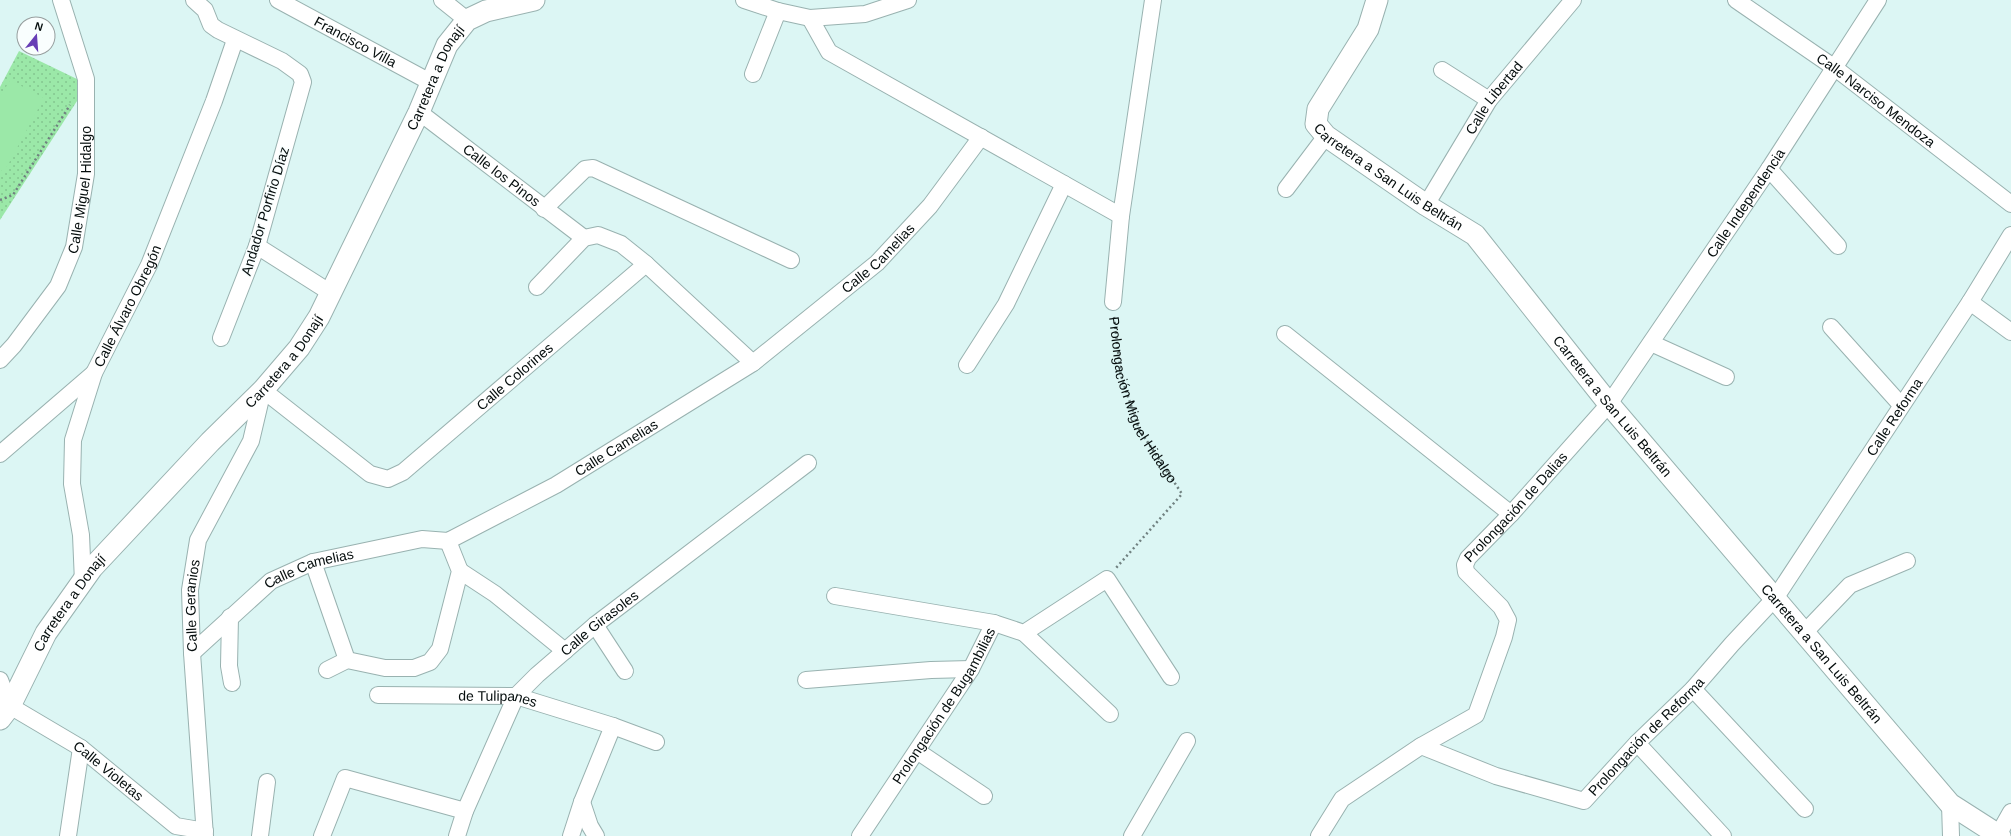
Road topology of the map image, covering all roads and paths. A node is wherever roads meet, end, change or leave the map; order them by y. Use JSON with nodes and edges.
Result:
{"nodes":[{"id":1,"x":60,"y":0,"type":"edge"},
{"id":2,"x":278,"y":0,"type":"edge"},
{"id":3,"x":442,"y":0,"type":"edge"},
{"id":4,"x":460,"y":0,"type":"edge"},
{"id":5,"x":534,"y":0,"type":"edge"},
{"id":6,"x":744,"y":0,"type":"edge"},
{"id":7,"x":908,"y":0,"type":"edge"},
{"id":8,"x":1153,"y":0,"type":"edge"},
{"id":9,"x":1377,"y":0,"type":"edge"},
{"id":10,"x":1573,"y":0,"type":"edge"},
{"id":11,"x":1736,"y":0,"type":"edge"},
{"id":12,"x":1878,"y":0,"type":"edge"},
{"id":13,"x":204,"y":3,"type":"edge"},
{"id":14,"x":778,"y":11,"type":"junction"},
{"id":15,"x":810,"y":18,"type":"junction"},
{"id":16,"x":467,"y":20,"type":"junction"},
{"id":17,"x":235,"y":40,"type":"junction"},
{"id":18,"x":1835,"y":68,"type":"junction"},
{"id":19,"x":1442,"y":70,"type":"dead end"},
{"id":20,"x":753,"y":74,"type":"dead end"},
{"id":21,"x":86,"y":79,"type":"junction"},
{"id":22,"x":432,"y":83,"type":"junction"},
{"id":23,"x":1489,"y":100,"type":"junction"},
{"id":24,"x":419,"y":112,"type":"junction"},
{"id":25,"x":1326,"y":136,"type":"junction"},
{"id":26,"x":981,"y":137,"type":"junction"},
{"id":27,"x":1769,"y":169,"type":"junction"},
{"id":28,"x":1064,"y":184,"type":"junction"},
{"id":29,"x":1286,"y":189,"type":"dead end"},
{"id":30,"x":0,"y":200,"type":"edge"},
{"id":31,"x":1426,"y":204,"type":"junction"},
{"id":32,"x":2011,"y":204,"type":"edge"},
{"id":33,"x":544,"y":209,"type":"junction"},
{"id":34,"x":1121,"y":216,"type":"junction"},
{"id":35,"x":2011,"y":235,"type":"edge"},
{"id":36,"x":584,"y":238,"type":"junction"},
{"id":37,"x":257,"y":246,"type":"junction"},
{"id":38,"x":1838,"y":246,"type":"dead end"},
{"id":39,"x":791,"y":260,"type":"dead end"},
{"id":40,"x":646,"y":264,"type":"junction"},
{"id":41,"x":537,"y":287,"type":"dead end"},
{"id":42,"x":330,"y":293,"type":"junction"},
{"id":43,"x":1113,"y":302,"type":"joint"},
{"id":44,"x":1970,"y":302,"type":"junction"},
{"id":45,"x":1831,"y":327,"type":"dead end"},
{"id":46,"x":2011,"y":332,"type":"edge"},
{"id":47,"x":1285,"y":334,"type":"dead end"},
{"id":48,"x":221,"y":338,"type":"dead end"},
{"id":49,"x":1651,"y":343,"type":"junction"},
{"id":50,"x":0,"y":360,"type":"edge"},
{"id":51,"x":753,"y":363,"type":"junction"},
{"id":52,"x":967,"y":365,"type":"dead end"},
{"id":53,"x":94,"y":373,"type":"junction"},
{"id":54,"x":1726,"y":377,"type":"dead end"},
{"id":55,"x":263,"y":390,"type":"junction"},
{"id":56,"x":1609,"y":404,"type":"junction"},
{"id":57,"x":1901,"y":405,"type":"junction"},
{"id":58,"x":0,"y":454,"type":"edge"},
{"id":59,"x":808,"y":463,"type":"dead end"},
{"id":60,"x":1510,"y":514,"type":"junction"},
{"id":61,"x":448,"y":541,"type":"junction"},
{"id":62,"x":1907,"y":561,"type":"dead end"},
{"id":63,"x":313,"y":562,"type":"junction"},
{"id":64,"x":460,"y":571,"type":"junction"},
{"id":65,"x":1107,"y":579,"type":"junction"},
{"id":66,"x":83,"y":582,"type":"junction"},
{"id":67,"x":835,"y":596,"type":"dead end"},
{"id":68,"x":1776,"y":597,"type":"junction"},
{"id":69,"x":230,"y":617,"type":"junction"},
{"id":70,"x":994,"y":623,"type":"junction"},
{"id":71,"x":595,"y":625,"type":"junction"},
{"id":72,"x":1805,"y":632,"type":"junction"},
{"id":73,"x":1024,"y":633,"type":"junction"},
{"id":74,"x":565,"y":651,"type":"junction"},
{"id":75,"x":192,"y":653,"type":"junction"},
{"id":76,"x":347,"y":660,"type":"junction"},
{"id":77,"x":971,"y":669,"type":"junction"},
{"id":78,"x":327,"y":670,"type":"dead end"},
{"id":79,"x":624,"y":671,"type":"dead end"},
{"id":80,"x":1171,"y":677,"type":"dead end"},
{"id":81,"x":0,"y":680,"type":"edge"},
{"id":82,"x":806,"y":680,"type":"dead end"},
{"id":83,"x":232,"y":683,"type":"dead end"},
{"id":84,"x":1693,"y":689,"type":"junction"},
{"id":85,"x":378,"y":695,"type":"dead end"},
{"id":86,"x":516,"y":696,"type":"junction"},
{"id":87,"x":5,"y":713,"type":"edge"},
{"id":88,"x":1110,"y":714,"type":"dead end"},
{"id":89,"x":613,"y":726,"type":"junction"},
{"id":90,"x":1187,"y":741,"type":"dead end"},
{"id":91,"x":656,"y":742,"type":"dead end"},
{"id":92,"x":1637,"y":743,"type":"junction"},
{"id":93,"x":1421,"y":746,"type":"junction"},
{"id":94,"x":81,"y":748,"type":"junction"},
{"id":95,"x":917,"y":751,"type":"junction"},
{"id":96,"x":267,"y":782,"type":"dead end"},
{"id":97,"x":984,"y":796,"type":"dead end"},
{"id":98,"x":582,"y":802,"type":"junction"},
{"id":99,"x":1950,"y":804,"type":"junction"},
{"id":100,"x":1805,"y":810,"type":"dead end"},
{"id":101,"x":465,"y":811,"type":"junction"},
{"id":102,"x":2011,"y":812,"type":"edge"},
{"id":103,"x":175,"y":831,"type":"edge"},
{"id":104,"x":205,"y":834,"type":"edge"},
{"id":105,"x":1322,"y":835,"type":"edge"},
{"id":106,"x":68,"y":836,"type":"edge"},
{"id":107,"x":260,"y":836,"type":"edge"},
{"id":108,"x":322,"y":836,"type":"edge"},
{"id":109,"x":458,"y":836,"type":"edge"},
{"id":110,"x":571,"y":836,"type":"edge"},
{"id":111,"x":596,"y":836,"type":"edge"},
{"id":112,"x":860,"y":836,"type":"edge"},
{"id":113,"x":1132,"y":836,"type":"edge"},
{"id":114,"x":1723,"y":836,"type":"edge"},
{"id":115,"x":1952,"y":836,"type":"edge"},
{"id":116,"x":1999,"y":836,"type":"edge"}],
"edges":[{"from":1,"to":21,"type":"street","name":"Calle Miguel Hidalgo"},
{"from":2,"to":22,"type":"street","name":"Francisco Villa"},
{"from":3,"to":16,"type":"street"},
{"from":4,"to":16,"type":"street"},
{"from":5,"to":16,"type":"main road","name":"Carretera a Donají"},
{"from":6,"to":14,"type":"street"},
{"from":7,"to":15,"type":"street"},
{"from":8,"to":34,"type":"street","name":"Prolongación Miguel Hidalgo"},
{"from":9,"to":25,"type":"main road","name":"Carretera a San Luis Beltrán"},
{"from":10,"to":23,"type":"street","name":"Calle Libertad"},
{"from":11,"to":18,"type":"street","name":"Calle Narciso Mendoza"},
{"from":12,"to":18,"type":"street","name":"Calle Independencia"},
{"from":13,"to":17,"type":"street"},
{"from":14,"to":15,"type":"street"},
{"from":14,"to":20,"type":"street"},
{"from":15,"to":26,"type":"street"},
{"from":16,"to":22,"type":"main road","name":"Carretera a Donají"},
{"from":17,"to":37,"type":"street","name":"Andador Porfirio Díaz"},
{"from":17,"to":53,"type":"street","name":"Calle Álvaro Obregón"},
{"from":18,"to":27,"type":"street","name":"Calle Independencia"},
{"from":18,"to":32,"type":"street","name":"Calle Narciso Mendoza"},
{"from":19,"to":23,"type":"street"},
{"from":21,"to":30,"type":"path"},
{"from":21,"to":50,"type":"street","name":"Calle Miguel Hidalgo"},
{"from":22,"to":24,"type":"main road","name":"Carretera a Donají"},
{"from":23,"to":31,"type":"street","name":"Calle Libertad"},
{"from":24,"to":33,"type":"street","name":"Calle los Pinos"},
{"from":24,"to":42,"type":"main road","name":"Carretera a Donají"},
{"from":25,"to":29,"type":"street"},
{"from":25,"to":31,"type":"main road","name":"Carretera a San Luis Beltrán"},
{"from":26,"to":28,"type":"street"},
{"from":26,"to":51,"type":"street","name":"Calle Camelias"},
{"from":27,"to":38,"type":"street"},
{"from":27,"to":49,"type":"street","name":"Calle Independencia"},
{"from":28,"to":34,"type":"street"},
{"from":28,"to":52,"type":"street"},
{"from":31,"to":56,"type":"main road","name":"Carretera a San Luis Beltrán"},
{"from":33,"to":36,"type":"street","name":"Calle los Pinos"},
{"from":33,"to":39,"type":"street"},
{"from":34,"to":43,"type":"street","name":"Prolongación Miguel Hidalgo"},
{"from":35,"to":44,"type":"street","name":"Calle Reforma"},
{"from":36,"to":40,"type":"street"},
{"from":36,"to":41,"type":"street"},
{"from":37,"to":42,"type":"street"},
{"from":37,"to":48,"type":"street","name":"Andador Porfirio Díaz"},
{"from":40,"to":51,"type":"street"},
{"from":40,"to":55,"type":"street","name":"Calle Colorines"},
{"from":42,"to":55,"type":"main road","name":"Carretera a Donají"},
{"from":43,"to":65,"type":"path","name":"Prolongación Miguel Hidalgo"},
{"from":44,"to":46,"type":"street"},
{"from":44,"to":57,"type":"street","name":"Calle Reforma"},
{"from":45,"to":57,"type":"street"},
{"from":47,"to":60,"type":"street"},
{"from":49,"to":54,"type":"street"},
{"from":49,"to":56,"type":"street","name":"Calle Independencia"},
{"from":51,"to":61,"type":"street","name":"Calle Camelias"},
{"from":53,"to":58,"type":"street"},
{"from":53,"to":66,"type":"street","name":"Calle Álvaro Obregón"},
{"from":55,"to":66,"type":"main road","name":"Carretera a Donají"},
{"from":55,"to":75,"type":"street","name":"Calle Geranios"},
{"from":56,"to":60,"type":"street","name":"Prolongación de Dalias"},
{"from":56,"to":68,"type":"main road","name":"Carretera a San Luis Beltrán"},
{"from":57,"to":68,"type":"street","name":"Calle Reforma"},
{"from":59,"to":71,"type":"street","name":"Calle Girasoles"},
{"from":60,"to":93,"type":"street","name":"Prolongación de Dalias"},
{"from":61,"to":63,"type":"street","name":"Calle Camelias"},
{"from":61,"to":64,"type":"street"},
{"from":62,"to":72,"type":"street"},
{"from":63,"to":69,"type":"street","name":"Calle Camelias"},
{"from":63,"to":76,"type":"street"},
{"from":64,"to":74,"type":"street"},
{"from":64,"to":76,"type":"street"},
{"from":65,"to":73,"type":"street"},
{"from":65,"to":80,"type":"street"},
{"from":66,"to":87,"type":"main road","name":"Carretera a Donají"},
{"from":67,"to":70,"type":"street"},
{"from":68,"to":72,"type":"main road","name":"Carretera a San Luis Beltrán"},
{"from":68,"to":84,"type":"street","name":"Prolongación de Reforma"},
{"from":69,"to":75,"type":"street","name":"Calle Camelias"},
{"from":69,"to":83,"type":"street"},
{"from":70,"to":73,"type":"street","name":"Prolongación de Bugambilias"},
{"from":70,"to":77,"type":"street","name":"Prolongación de Bugambilias"},
{"from":71,"to":74,"type":"street","name":"Calle Girasoles"},
{"from":71,"to":79,"type":"street"},
{"from":72,"to":99,"type":"main road","name":"Carretera a San Luis Beltrán"},
{"from":73,"to":88,"type":"street"},
{"from":74,"to":86,"type":"street","name":"Calle Girasoles"},
{"from":75,"to":104,"type":"street","name":"Calle Geranios"},
{"from":76,"to":78,"type":"street"},
{"from":77,"to":82,"type":"street"},
{"from":77,"to":95,"type":"street","name":"Prolongación de Bugambilias"},
{"from":81,"to":87,"type":"street"},
{"from":84,"to":92,"type":"street","name":"Prolongación de Reforma"},
{"from":84,"to":100,"type":"street"},
{"from":85,"to":86,"type":"street","name":"de Tulipanes"},
{"from":86,"to":89,"type":"street","name":"de Tulipanes"},
{"from":86,"to":101,"type":"street","name":"Calle Girasoles"},
{"from":87,"to":94,"type":"street","name":"Calle Violetas"},
{"from":89,"to":91,"type":"street","name":"de Tulipanes"},
{"from":89,"to":98,"type":"street"},
{"from":90,"to":113,"type":"street"},
{"from":92,"to":93,"type":"street","name":"Prolongación de Reforma"},
{"from":92,"to":114,"type":"street"},
{"from":93,"to":105,"type":"street","name":"Prolongación de Dalias"},
{"from":94,"to":103,"type":"street","name":"Calle Violetas"},
{"from":94,"to":106,"type":"street"},
{"from":95,"to":97,"type":"street"},
{"from":95,"to":112,"type":"street","name":"Prolongación de Bugambilias"},
{"from":96,"to":107,"type":"street"},
{"from":98,"to":110,"type":"street"},
{"from":98,"to":111,"type":"street"},
{"from":99,"to":115,"type":"street"},
{"from":99,"to":116,"type":"main road","name":"Carretera a San Luis Beltrán"},
{"from":101,"to":108,"type":"street"},
{"from":101,"to":109,"type":"street","name":"Calle Girasoles"},
{"from":102,"to":116,"type":"street"},
{"from":103,"to":104,"type":"street","name":"Calle Violetas"}]}
